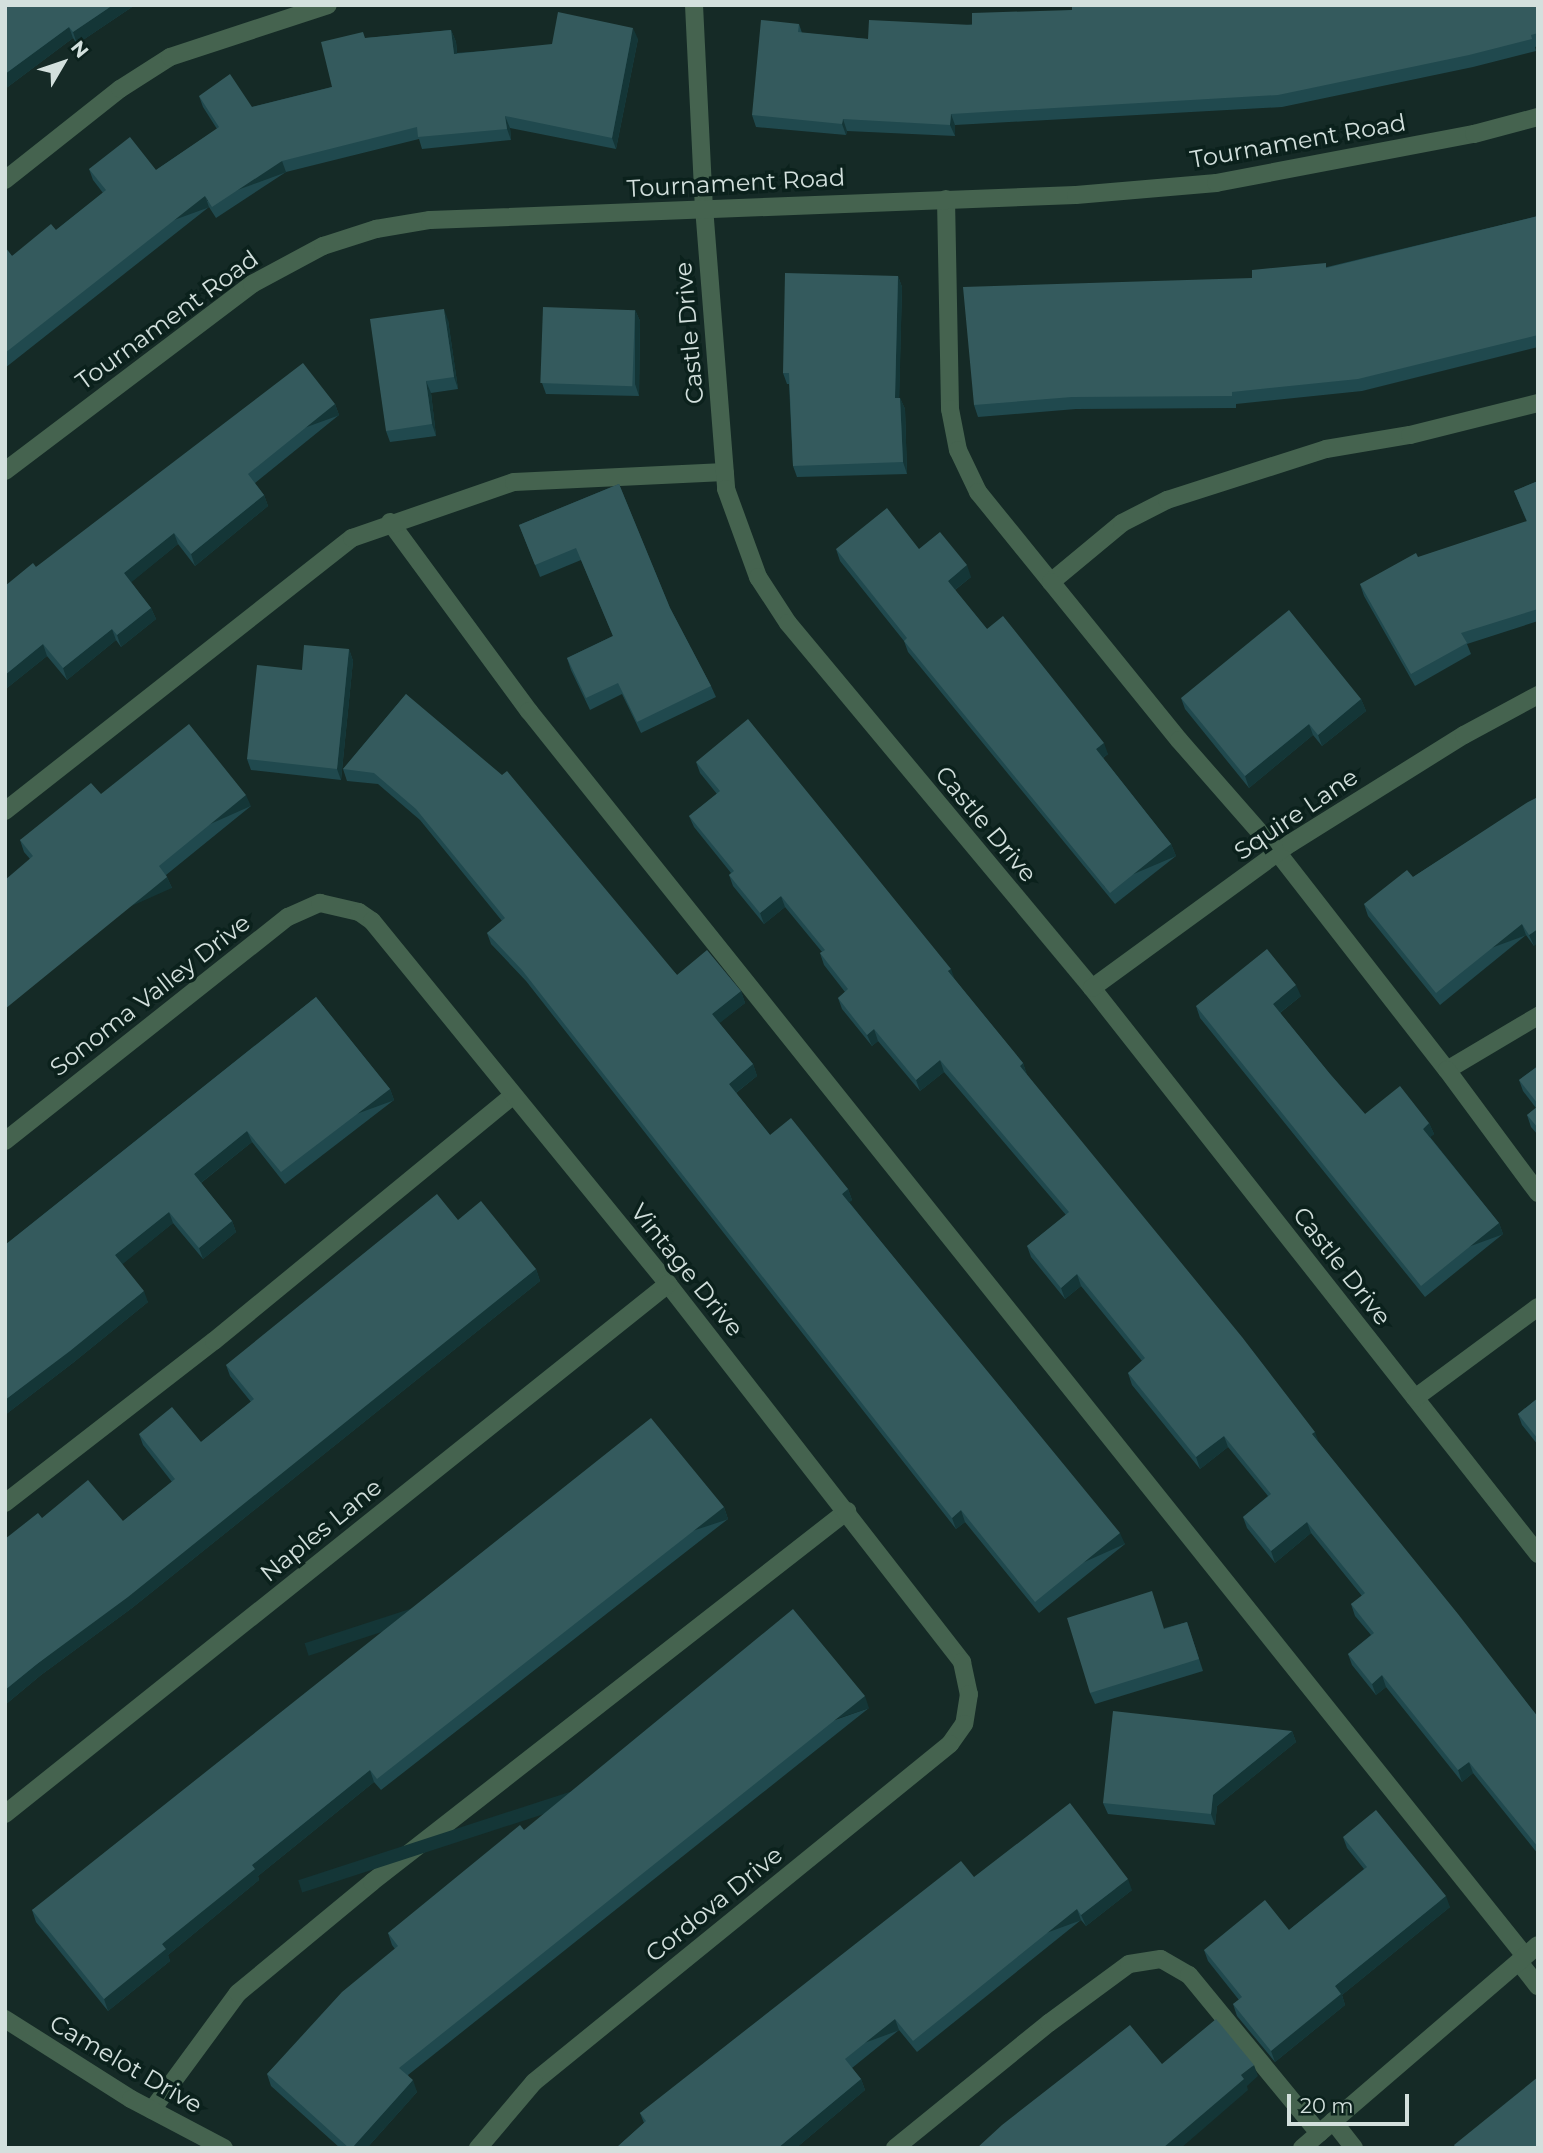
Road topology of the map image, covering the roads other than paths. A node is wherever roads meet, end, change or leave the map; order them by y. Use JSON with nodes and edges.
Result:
{"nodes":[{"id":1,"x":328,"y":5,"type":"edge"},
{"id":2,"x":694,"y":5,"type":"edge"},
{"id":3,"x":1538,"y":117,"type":"edge"},
{"id":4,"x":5,"y":180,"type":"edge"},
{"id":5,"x":946,"y":199,"type":"junction"},
{"id":6,"x":704,"y":207,"type":"junction"},
{"id":7,"x":1538,"y":403,"type":"edge"},
{"id":8,"x":5,"y":471,"type":"edge"},
{"id":9,"x":725,"y":472,"type":"junction"},
{"id":10,"x":390,"y":522,"type":"junction"},
{"id":11,"x":1051,"y":582,"type":"junction"},
{"id":12,"x":1538,"y":695,"type":"edge"},
{"id":13,"x":5,"y":811,"type":"edge"},
{"id":14,"x":1278,"y":853,"type":"junction"},
{"id":15,"x":333,"y":907,"type":"joint"},
{"id":16,"x":1092,"y":988,"type":"junction"},
{"id":17,"x":1538,"y":1016,"type":"edge"},
{"id":18,"x":1447,"y":1069,"type":"junction"},
{"id":19,"x":513,"y":1095,"type":"junction"},
{"id":20,"x":5,"y":1141,"type":"edge"},
{"id":21,"x":1538,"y":1194,"type":"edge"},
{"id":22,"x":668,"y":1284,"type":"junction"},
{"id":23,"x":1538,"y":1307,"type":"edge"},
{"id":24,"x":1415,"y":1398,"type":"junction"},
{"id":25,"x":5,"y":1503,"type":"edge"},
{"id":26,"x":847,"y":1511,"type":"junction"},
{"id":27,"x":1538,"y":1554,"type":"edge"},
{"id":28,"x":969,"y":1694,"type":"joint"},
{"id":29,"x":5,"y":1814,"type":"edge"},
{"id":30,"x":1527,"y":1954,"type":"edge"},
{"id":31,"x":1538,"y":1986,"type":"edge"},
{"id":32,"x":5,"y":2019,"type":"edge"},
{"id":33,"x":152,"y":2110,"type":"junction"},
{"id":34,"x":1326,"y":2127,"type":"junction"},
{"id":35,"x":224,"y":2148,"type":"edge"},
{"id":36,"x":478,"y":2148,"type":"edge"},
{"id":37,"x":895,"y":2148,"type":"edge"},
{"id":38,"x":1302,"y":2148,"type":"edge"},
{"id":39,"x":1354,"y":2148,"type":"edge"}],
"edges":[{"from":1,"to":4,"type":"street"},
{"from":2,"to":6,"type":"street","name":"Castle Drive"},
{"from":3,"to":5,"type":"street","name":"Tournament Road"},
{"from":5,"to":6,"type":"street","name":"Tournament Road"},
{"from":5,"to":11,"type":"street"},
{"from":6,"to":8,"type":"street","name":"Tournament Road"},
{"from":6,"to":9,"type":"street","name":"Castle Drive"},
{"from":7,"to":11,"type":"street"},
{"from":9,"to":10,"type":"street"},
{"from":9,"to":16,"type":"street","name":"Castle Drive"},
{"from":10,"to":13,"type":"street"},
{"from":10,"to":30,"type":"street"},
{"from":11,"to":14,"type":"street"},
{"from":12,"to":14,"type":"street","name":"Squire Lane"},
{"from":14,"to":16,"type":"street","name":"Squire Lane"},
{"from":14,"to":18,"type":"street"},
{"from":15,"to":19,"type":"street","name":"Vintage Drive"},
{"from":15,"to":20,"type":"street","name":"Sonoma Valley Drive"},
{"from":16,"to":24,"type":"street","name":"Castle Drive"},
{"from":17,"to":18,"type":"street"},
{"from":18,"to":21,"type":"street"},
{"from":19,"to":22,"type":"street","name":"Vintage Drive"},
{"from":19,"to":25,"type":"street"},
{"from":22,"to":26,"type":"street","name":"Vintage Drive"},
{"from":22,"to":29,"type":"street","name":"Naples Lane"},
{"from":23,"to":24,"type":"street"},
{"from":24,"to":27,"type":"street","name":"Castle Drive"},
{"from":26,"to":28,"type":"street","name":"Vintage Drive"},
{"from":26,"to":33,"type":"street"},
{"from":28,"to":36,"type":"street","name":"Cordova Drive"},
{"from":30,"to":31,"type":"street"},
{"from":30,"to":34,"type":"street"},
{"from":32,"to":33,"type":"street","name":"Camelot Drive"},
{"from":33,"to":35,"type":"street","name":"Camelot Drive"},
{"from":34,"to":37,"type":"street"},
{"from":34,"to":38,"type":"street"},
{"from":34,"to":39,"type":"street"}]}
